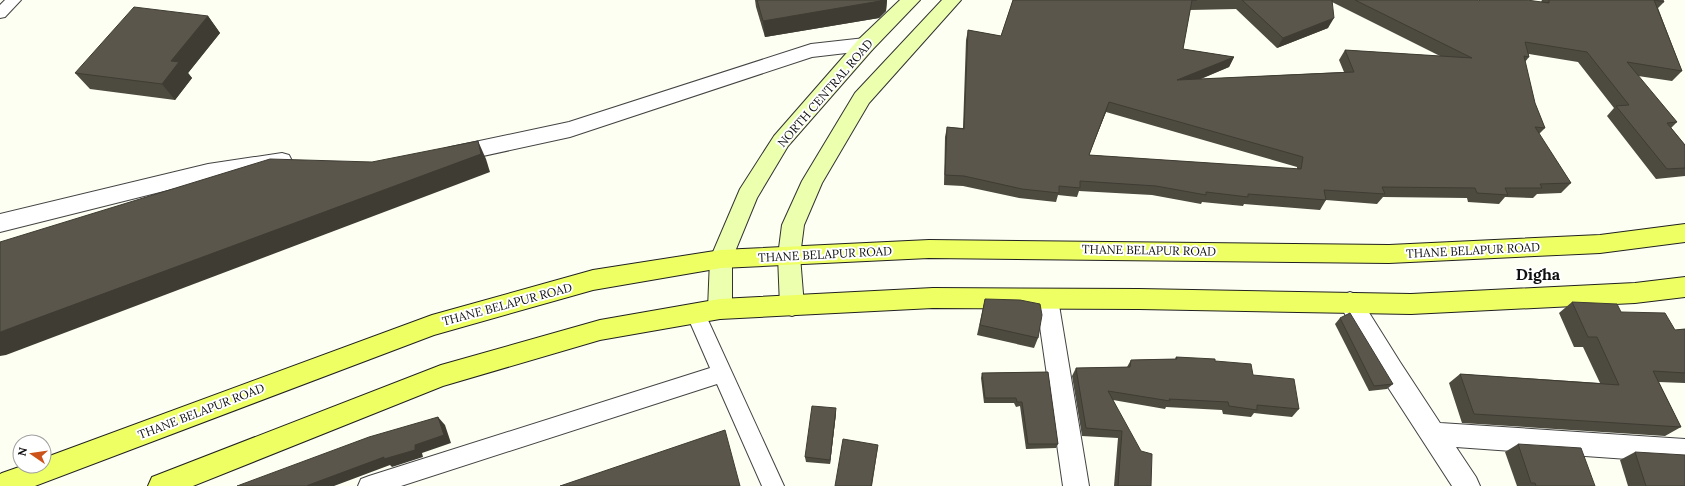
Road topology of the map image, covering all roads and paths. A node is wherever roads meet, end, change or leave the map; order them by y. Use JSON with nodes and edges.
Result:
{"nodes":[{"id":1,"x":14,"y":0,"type":"edge"},
{"id":2,"x":911,"y":0,"type":"edge"},
{"id":3,"x":952,"y":0,"type":"edge"},
{"id":4,"x":0,"y":13,"type":"edge"},
{"id":5,"x":865,"y":44,"type":"junction"},
{"id":6,"x":432,"y":158,"type":"edge"},
{"id":7,"x":301,"y":162,"type":"edge"},
{"id":8,"x":0,"y":223,"type":"edge"},
{"id":9,"x":1685,"y":233,"type":"edge"},
{"id":10,"x":789,"y":256,"type":"junction"},
{"id":11,"x":721,"y":259,"type":"junction"},
{"id":12,"x":1683,"y":291,"type":"edge"},
{"id":13,"x":1047,"y":299,"type":"junction"},
{"id":14,"x":1350,"y":302,"type":"junction"},
{"id":15,"x":792,"y":306,"type":"junction"},
{"id":16,"x":720,"y":309,"type":"junction"},
{"id":17,"x":695,"y":313,"type":"junction"},
{"id":18,"x":722,"y":373,"type":"junction"},
{"id":19,"x":1433,"y":434,"type":"junction"},
{"id":20,"x":1685,"y":450,"type":"edge"},
{"id":21,"x":2,"y":486,"type":"edge"},
{"id":22,"x":161,"y":486,"type":"edge"},
{"id":23,"x":369,"y":486,"type":"edge"},
{"id":24,"x":773,"y":486,"type":"edge"},
{"id":25,"x":1076,"y":486,"type":"edge"},
{"id":26,"x":1467,"y":486,"type":"edge"}],
"edges":[{"from":1,"to":4,"type":"lane"},
{"from":2,"to":5,"type":"main road","name":"NORTH CENTRAL ROAD"},
{"from":3,"to":10,"type":"main road"},
{"from":5,"to":6,"type":"street"},
{"from":5,"to":11,"type":"main road","name":"NORTH CENTRAL ROAD"},
{"from":7,"to":8,"type":"street"},
{"from":9,"to":10,"type":"main road","name":"THANE BELAPUR ROAD"},
{"from":10,"to":11,"type":"main road","name":"THANE BELAPUR ROAD"},
{"from":10,"to":15,"type":"main road"},
{"from":11,"to":16,"type":"main road","name":"NORTH CENTRAL ROAD"},
{"from":11,"to":21,"type":"main road","name":"THANE BELAPUR ROAD"},
{"from":12,"to":14,"type":"main road"},
{"from":13,"to":14,"type":"main road"},
{"from":13,"to":15,"type":"main road"},
{"from":13,"to":25,"type":"street"},
{"from":14,"to":19,"type":"street"},
{"from":15,"to":16,"type":"main road"},
{"from":16,"to":17,"type":"main road"},
{"from":17,"to":18,"type":"lane"},
{"from":17,"to":22,"type":"main road"},
{"from":18,"to":23,"type":"lane"},
{"from":18,"to":24,"type":"lane"},
{"from":19,"to":20,"type":"street"},
{"from":19,"to":26,"type":"street"}]}
